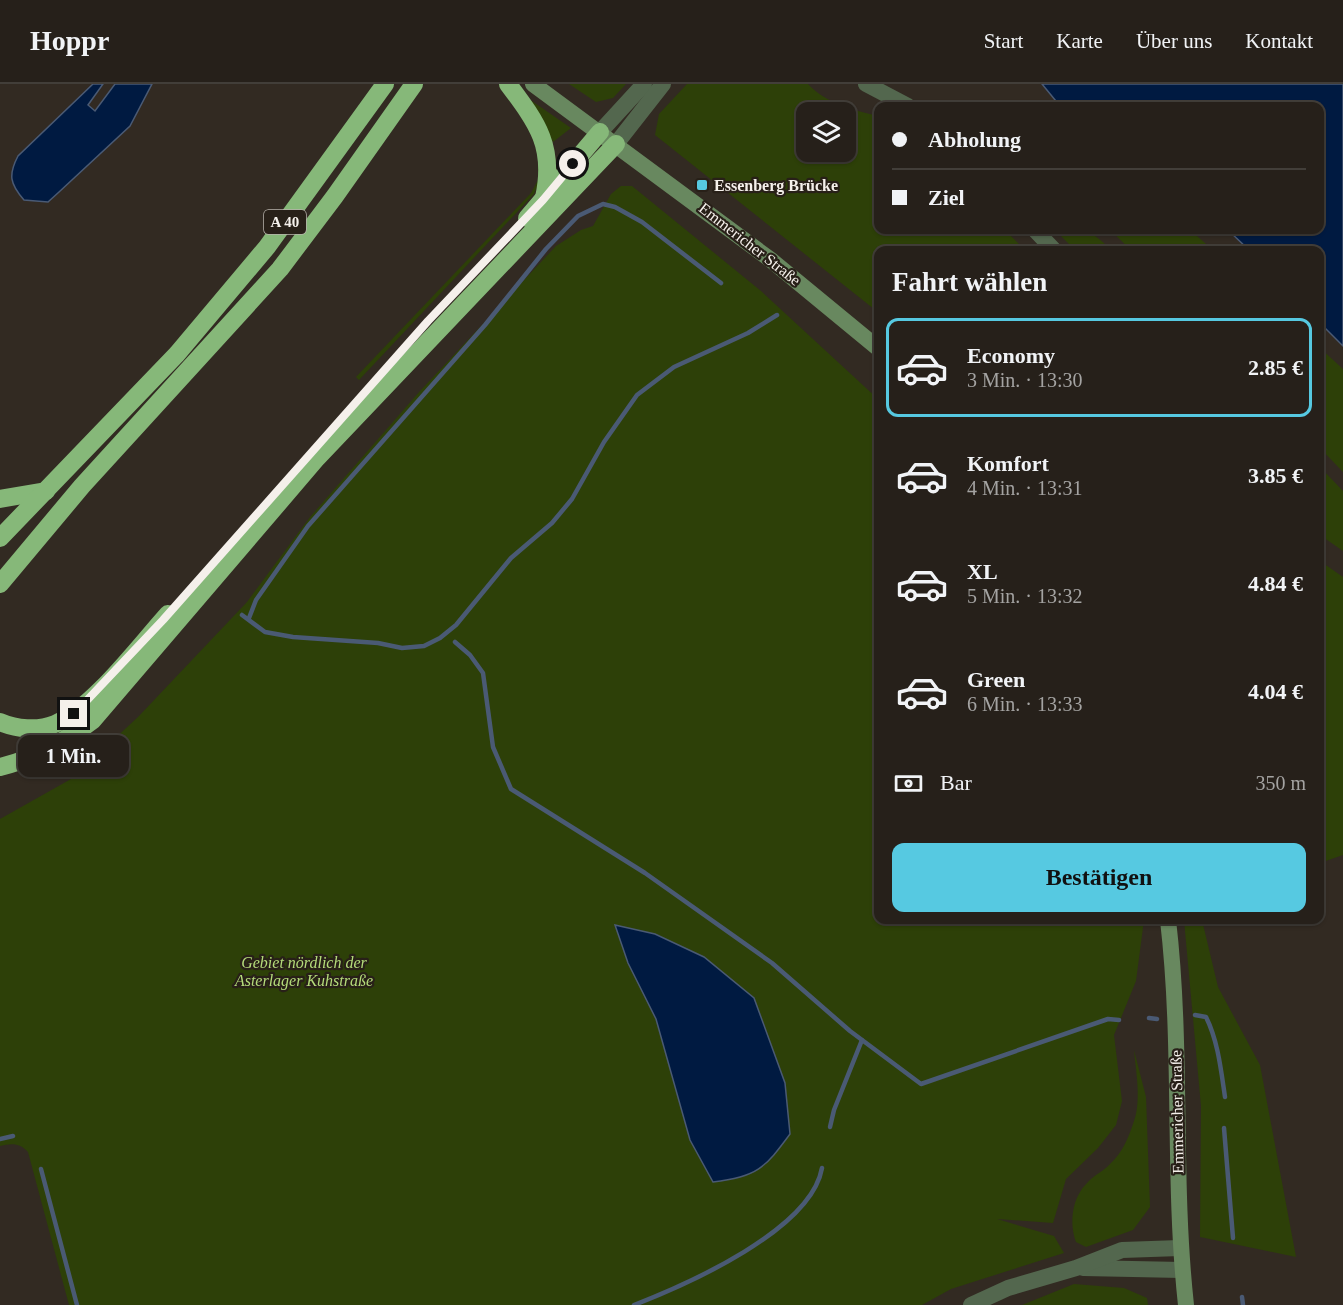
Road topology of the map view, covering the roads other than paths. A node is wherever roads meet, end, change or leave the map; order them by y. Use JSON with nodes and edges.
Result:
{"nodes":[{"id":1,"x":385,"y":84,"type":"edge"},
{"id":2,"x":414,"y":84,"type":"edge"},
{"id":3,"x":508,"y":84,"type":"edge"},
{"id":4,"x":533,"y":84,"type":"edge"},
{"id":5,"x":644,"y":84,"type":"edge"},
{"id":6,"x":663,"y":84,"type":"edge"},
{"id":7,"x":866,"y":84,"type":"edge"},
{"id":8,"x":900,"y":102,"type":"edge"},
{"id":9,"x":600,"y":132,"type":"junction"},
{"id":10,"x":616,"y":144,"type":"junction"},
{"id":11,"x":543,"y":200,"type":"junction"},
{"id":12,"x":1039,"y":234,"type":"edge"},
{"id":13,"x":1050,"y":246,"type":"edge"},
{"id":14,"x":217,"y":340,"type":"junction"},
{"id":15,"x":874,"y":346,"type":"edge"},
{"id":16,"x":46,"y":491,"type":"junction"},
{"id":17,"x":0,"y":500,"type":"edge"},
{"id":18,"x":0,"y":538,"type":"edge"},
{"id":19,"x":0,"y":565,"type":"edge"},
{"id":20,"x":0,"y":584,"type":"edge"},
{"id":21,"x":0,"y":722,"type":"edge"},
{"id":22,"x":0,"y":767,"type":"edge"},
{"id":23,"x":1168,"y":924,"type":"edge"},
{"id":24,"x":1180,"y":1248,"type":"junction"},
{"id":25,"x":1076,"y":1268,"type":"junction"},
{"id":26,"x":1182,"y":1270,"type":"junction"},
{"id":27,"x":971,"y":1305,"type":"edge"},
{"id":28,"x":1186,"y":1305,"type":"edge"}],
"edges":[{"from":1,"to":16,"type":"highway","number":"A 40"},
{"from":2,"to":14,"type":"highway","number":"A 40"},
{"from":3,"to":11,"type":"highway"},
{"from":4,"to":9,"type":"main road","name":"Emmericher Straße"},
{"from":5,"to":9,"type":"street"},
{"from":6,"to":10,"type":"street"},
{"from":7,"to":8,"type":"street"},
{"from":9,"to":10,"type":"main road","name":"Emmericher Straße"},
{"from":9,"to":11,"type":"highway"},
{"from":10,"to":15,"type":"main road","name":"Emmericher Straße"},
{"from":10,"to":22,"type":"highway"},
{"from":11,"to":21,"type":"highway"},
{"from":12,"to":13,"type":"street"},
{"from":14,"to":19,"type":"highway","number":"A 40"},
{"from":14,"to":20,"type":"highway"},
{"from":16,"to":17,"type":"highway"},
{"from":16,"to":18,"type":"highway","number":"A 40"},
{"from":23,"to":24,"type":"main road","name":"Emmericher Straße"},
{"from":24,"to":25,"type":"street"},
{"from":24,"to":26,"type":"main road","name":"Emmericher Straße"},
{"from":25,"to":26,"type":"street"},
{"from":25,"to":27,"type":"street"},
{"from":26,"to":28,"type":"main road","name":"Emmericher Straße"}]}
